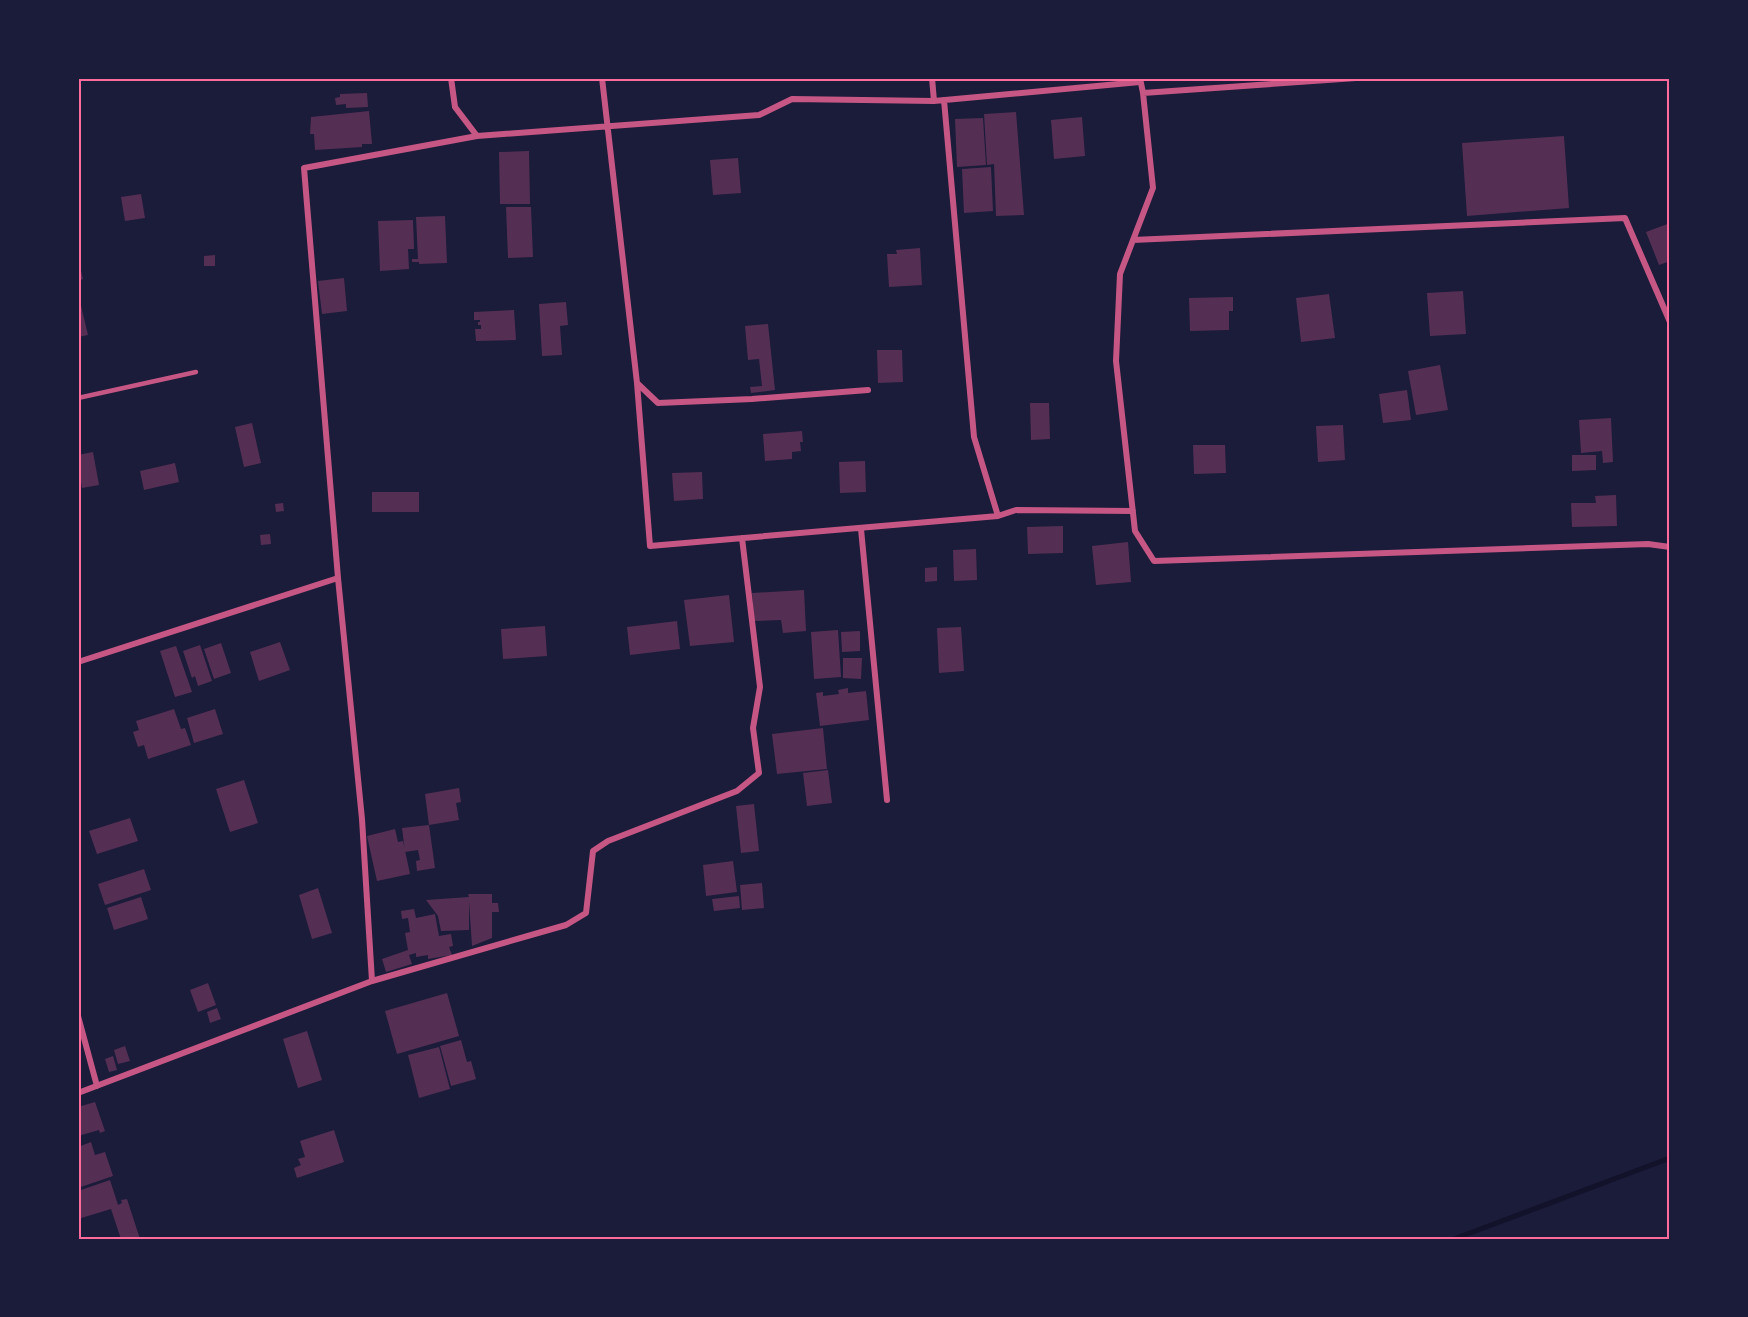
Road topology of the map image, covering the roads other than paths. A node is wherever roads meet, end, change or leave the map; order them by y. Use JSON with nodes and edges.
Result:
{"nodes":[{"id":1,"x":451,"y":78,"type":"edge"},
{"id":2,"x":602,"y":78,"type":"edge"},
{"id":3,"x":932,"y":78,"type":"edge"},
{"id":4,"x":1356,"y":78,"type":"edge"},
{"id":5,"x":1140,"y":80,"type":"edge"},
{"id":6,"x":1143,"y":93,"type":"junction"},
{"id":7,"x":944,"y":100,"type":"junction"},
{"id":8,"x":934,"y":101,"type":"junction"},
{"id":9,"x":607,"y":125,"type":"junction"},
{"id":10,"x":477,"y":136,"type":"junction"},
{"id":11,"x":1133,"y":240,"type":"junction"},
{"id":12,"x":1670,"y":322,"type":"edge"},
{"id":13,"x":196,"y":372,"type":"dead end"},
{"id":14,"x":637,"y":383,"type":"junction"},
{"id":15,"x":868,"y":390,"type":"dead end"},
{"id":16,"x":78,"y":398,"type":"edge"},
{"id":17,"x":1133,"y":511,"type":"junction"},
{"id":18,"x":998,"y":516,"type":"junction"},
{"id":19,"x":861,"y":529,"type":"junction"},
{"id":20,"x":742,"y":538,"type":"junction"},
{"id":21,"x":1670,"y":547,"type":"edge"},
{"id":22,"x":338,"y":578,"type":"junction"},
{"id":23,"x":78,"y":662,"type":"edge"},
{"id":24,"x":886,"y":800,"type":"dead end"},
{"id":25,"x":372,"y":981,"type":"junction"},
{"id":26,"x":78,"y":1016,"type":"edge"},
{"id":27,"x":97,"y":1086,"type":"junction"},
{"id":28,"x":78,"y":1093,"type":"edge"}],
"edges":[{"from":1,"to":10,"type":"street"},
{"from":2,"to":9,"type":"street"},
{"from":3,"to":8,"type":"street"},
{"from":4,"to":6,"type":"street"},
{"from":5,"to":6,"type":"street"},
{"from":5,"to":7,"type":"street"},
{"from":6,"to":11,"type":"street"},
{"from":7,"to":8,"type":"street"},
{"from":7,"to":18,"type":"street"},
{"from":8,"to":9,"type":"street"},
{"from":9,"to":10,"type":"street"},
{"from":9,"to":14,"type":"street"},
{"from":10,"to":22,"type":"street"},
{"from":11,"to":12,"type":"street"},
{"from":11,"to":17,"type":"street"},
{"from":13,"to":16,"type":"lane"},
{"from":14,"to":15,"type":"street"},
{"from":14,"to":20,"type":"street"},
{"from":17,"to":18,"type":"street"},
{"from":17,"to":21,"type":"street"},
{"from":18,"to":19,"type":"street"},
{"from":19,"to":20,"type":"street"},
{"from":19,"to":24,"type":"street"},
{"from":20,"to":25,"type":"street"},
{"from":22,"to":23,"type":"street"},
{"from":22,"to":25,"type":"street"},
{"from":25,"to":27,"type":"street"},
{"from":26,"to":27,"type":"street"},
{"from":27,"to":28,"type":"street"}]}
